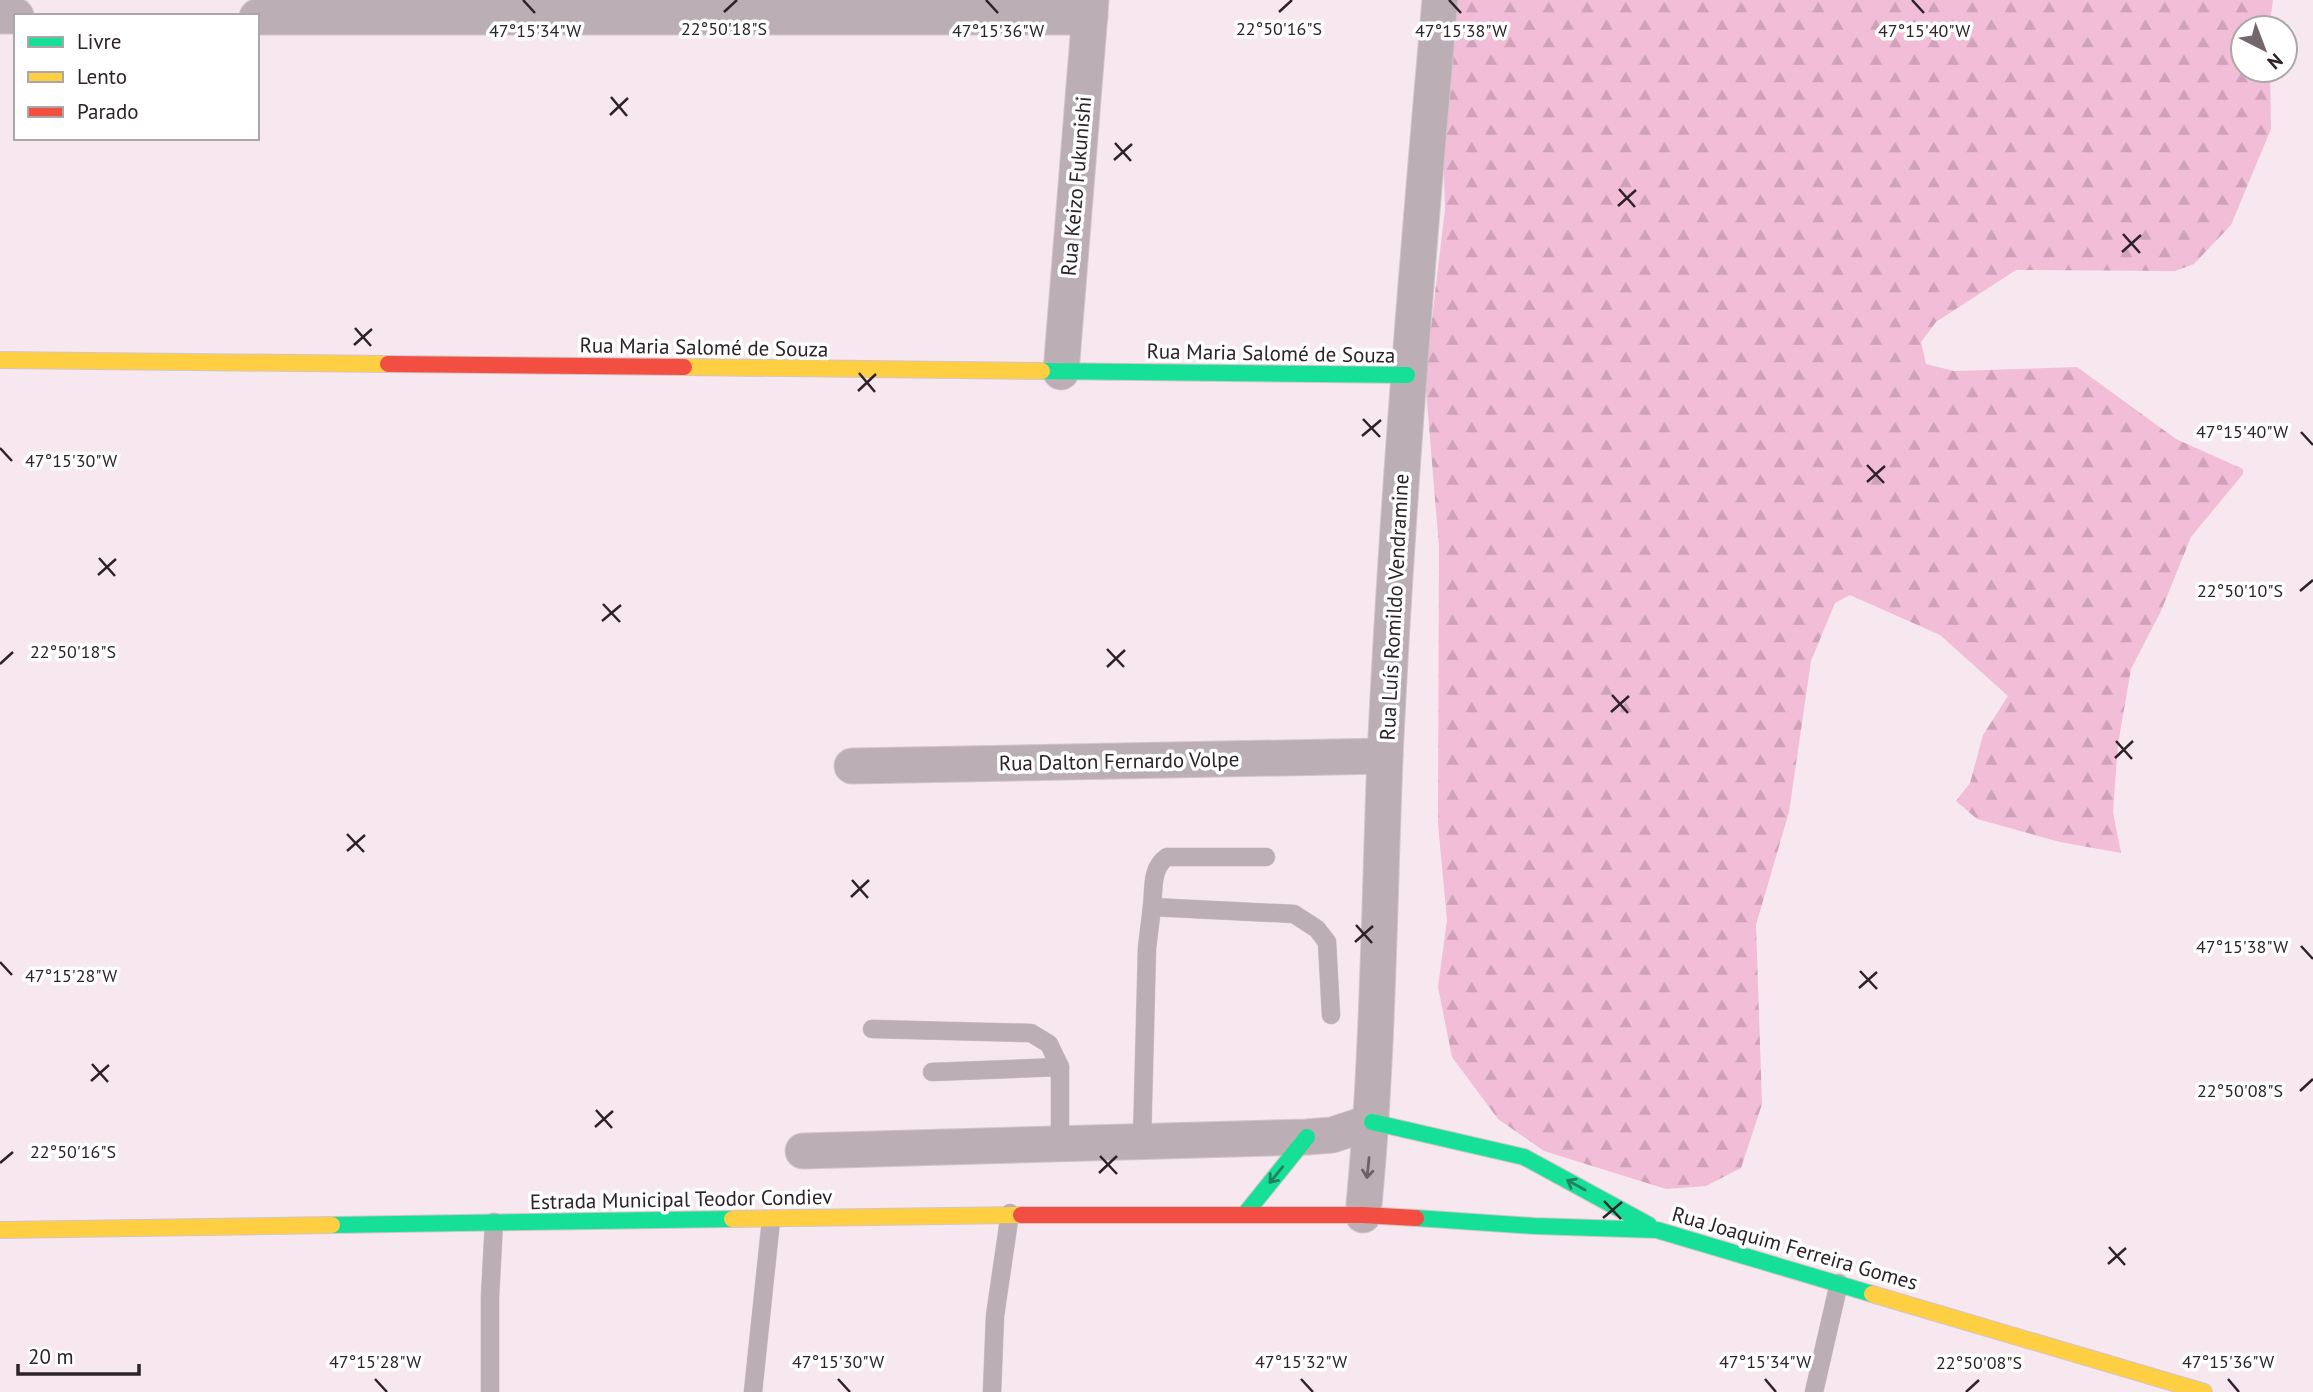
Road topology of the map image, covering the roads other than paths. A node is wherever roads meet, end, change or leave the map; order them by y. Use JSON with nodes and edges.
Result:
{"nodes":[{"id":1,"x":1440,"y":0,"type":"edge"},
{"id":2,"x":1091,"y":9,"type":"edge"},
{"id":3,"x":259,"y":17,"type":"edge"},
{"id":4,"x":0,"y":360,"type":"edge"},
{"id":5,"x":1061,"y":372,"type":"junction"},
{"id":6,"x":1407,"y":375,"type":"junction"},
{"id":7,"x":1385,"y":756,"type":"junction"},
{"id":8,"x":852,"y":766,"type":"dead end"},
{"id":9,"x":1266,"y":857,"type":"dead end"},
{"id":10,"x":1152,"y":907,"type":"junction"},
{"id":11,"x":1331,"y":1015,"type":"dead end"},
{"id":12,"x":872,"y":1029,"type":"dead end"},
{"id":13,"x":1060,"y":1067,"type":"junction"},
{"id":14,"x":932,"y":1072,"type":"dead end"},
{"id":15,"x":1372,"y":1122,"type":"junction"},
{"id":16,"x":1307,"y":1137,"type":"junction"},
{"id":17,"x":1142,"y":1142,"type":"junction"},
{"id":18,"x":1060,"y":1144,"type":"junction"},
{"id":19,"x":803,"y":1151,"type":"dead end"},
{"id":20,"x":1010,"y":1213,"type":"junction"},
{"id":21,"x":1245,"y":1214,"type":"junction"},
{"id":22,"x":1363,"y":1215,"type":"junction"},
{"id":23,"x":771,"y":1220,"type":"junction"},
{"id":24,"x":494,"y":1222,"type":"junction"},
{"id":25,"x":0,"y":1230,"type":"edge"},
{"id":26,"x":1657,"y":1230,"type":"junction"},
{"id":27,"x":1839,"y":1283,"type":"junction"},
{"id":28,"x":489,"y":1392,"type":"edge"},
{"id":29,"x":752,"y":1392,"type":"edge"},
{"id":30,"x":992,"y":1392,"type":"edge"},
{"id":31,"x":1814,"y":1392,"type":"edge"},
{"id":32,"x":2204,"y":1392,"type":"edge"}],
"edges":[{"from":1,"to":6,"type":"street","name":"Rua Luís Romildo Vendramine"},
{"from":2,"to":3,"type":"street"},
{"from":2,"to":5,"type":"street","name":"Rua Keizo Fukunishi"},
{"from":4,"to":5,"type":"main road","name":"Rua Maria Salomé de Souza"},
{"from":5,"to":6,"type":"main road","name":"Rua Maria Salomé de Souza"},
{"from":6,"to":7,"type":"street","name":"Rua Luís Romildo Vendramine"},
{"from":7,"to":8,"type":"street","name":"Rua Dalton Fernardo Volpe"},
{"from":7,"to":15,"type":"street","name":"Rua Luís Romildo Vendramine"},
{"from":9,"to":10,"type":"lane"},
{"from":10,"to":11,"type":"lane"},
{"from":10,"to":17,"type":"lane"},
{"from":12,"to":13,"type":"lane"},
{"from":13,"to":14,"type":"lane"},
{"from":13,"to":18,"type":"lane"},
{"from":15,"to":16,"type":"street"},
{"from":15,"to":22,"type":"street","name":"Rua Luís Romildo Vendramine","one_way":true},
{"from":26,"to":15,"type":"main road","one_way":true},
{"from":16,"to":17,"type":"street"},
{"from":16,"to":21,"type":"main road","one_way":true},
{"from":17,"to":18,"type":"street"},
{"from":18,"to":19,"type":"street"},
{"from":20,"to":21,"type":"main road","name":"Estrada Municipal Teodor Condiev"},
{"from":20,"to":23,"type":"main road","name":"Estrada Municipal Teodor Condiev"},
{"from":20,"to":30,"type":"lane"},
{"from":21,"to":22,"type":"main road","name":"Estrada Municipal Teodor Condiev"},
{"from":22,"to":26,"type":"main road","name":"Rua Joaquim Ferreira Gomes"},
{"from":23,"to":24,"type":"main road","name":"Estrada Municipal Teodor Condiev"},
{"from":23,"to":29,"type":"lane"},
{"from":24,"to":25,"type":"main road","name":"Estrada Municipal Teodor Condiev"},
{"from":24,"to":28,"type":"lane"},
{"from":26,"to":27,"type":"main road","name":"Rua Joaquim Ferreira Gomes"},
{"from":27,"to":31,"type":"lane"},
{"from":27,"to":32,"type":"main road","name":"Rua Joaquim Ferreira Gomes"}]}
